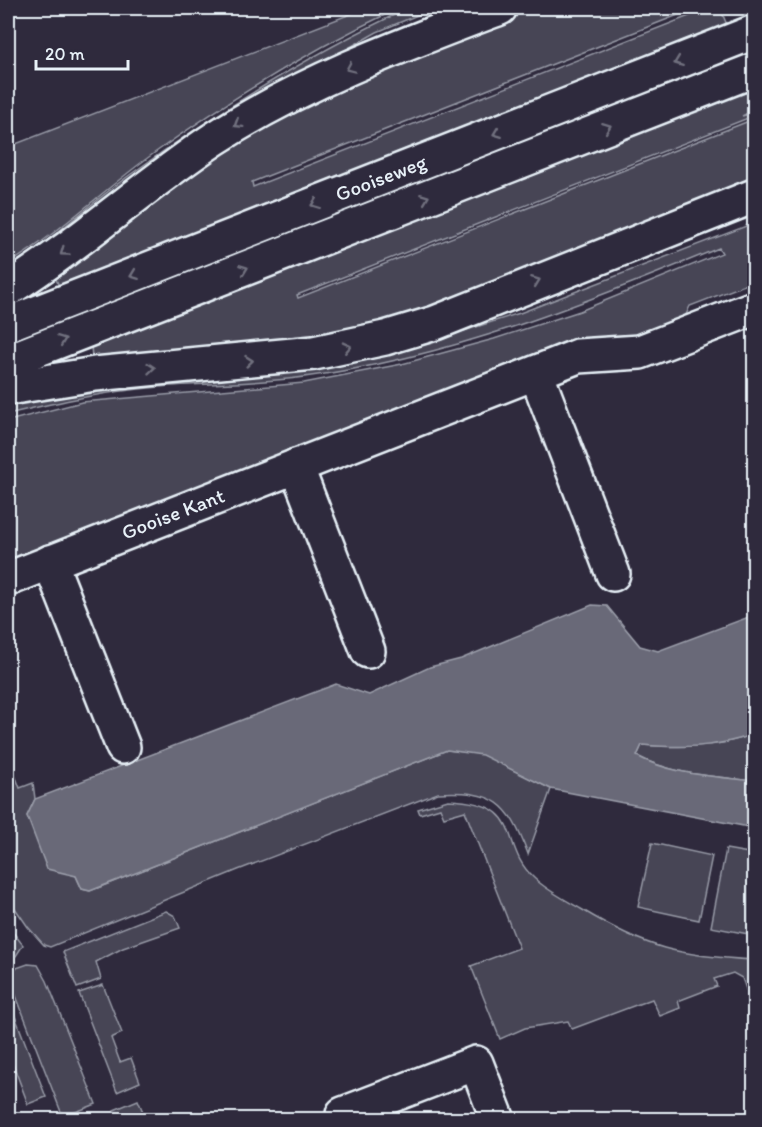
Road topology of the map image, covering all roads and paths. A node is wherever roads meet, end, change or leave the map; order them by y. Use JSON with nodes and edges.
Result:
{"nodes":[{"id":1,"x":500,"y":8,"type":"edge"},
{"id":2,"x":744,"y":36,"type":"edge"},
{"id":3,"x":750,"y":71,"type":"edge"},
{"id":4,"x":754,"y":196,"type":"edge"},
{"id":5,"x":709,"y":214,"type":"junction"},
{"id":6,"x":754,"y":215,"type":"edge"},
{"id":7,"x":8,"y":289,"type":"edge"},
{"id":8,"x":754,"y":308,"type":"edge"},
{"id":9,"x":8,"y":324,"type":"edge"},
{"id":10,"x":8,"y":361,"type":"edge"},
{"id":11,"x":536,"y":373,"type":"junction"},
{"id":12,"x":8,"y":388,"type":"edge"},
{"id":13,"x":296,"y":466,"type":"junction"},
{"id":14,"x":50,"y":562,"type":"junction"},
{"id":15,"x":613,"y":574,"type":"dead end"},
{"id":16,"x":8,"y":579,"type":"edge"},
{"id":17,"x":368,"y":651,"type":"dead end"},
{"id":18,"x":123,"y":747,"type":"dead end"},
{"id":19,"x":345,"y":1119,"type":"edge"},
{"id":20,"x":498,"y":1119,"type":"edge"}],
"edges":[{"from":1,"to":7,"type":"main road","one_way":true},
{"from":2,"to":9,"type":"main road","name":"Gooiseweg","one_way":true},
{"from":10,"to":3,"type":"main road","name":"Gooiseweg","one_way":true},
{"from":4,"to":5,"type":"main road"},
{"from":5,"to":6,"type":"main road"},
{"from":12,"to":5,"type":"main road","one_way":true},
{"from":8,"to":11,"type":"main road","name":"Gooise Kant"},
{"from":11,"to":13,"type":"main road","name":"Gooise Kant"},
{"from":11,"to":15,"type":"main road"},
{"from":13,"to":14,"type":"main road","name":"Gooise Kant"},
{"from":13,"to":17,"type":"main road"},
{"from":14,"to":16,"type":"main road","name":"Gooise Kant"},
{"from":14,"to":18,"type":"main road"},
{"from":19,"to":20,"type":"main road"}]}
